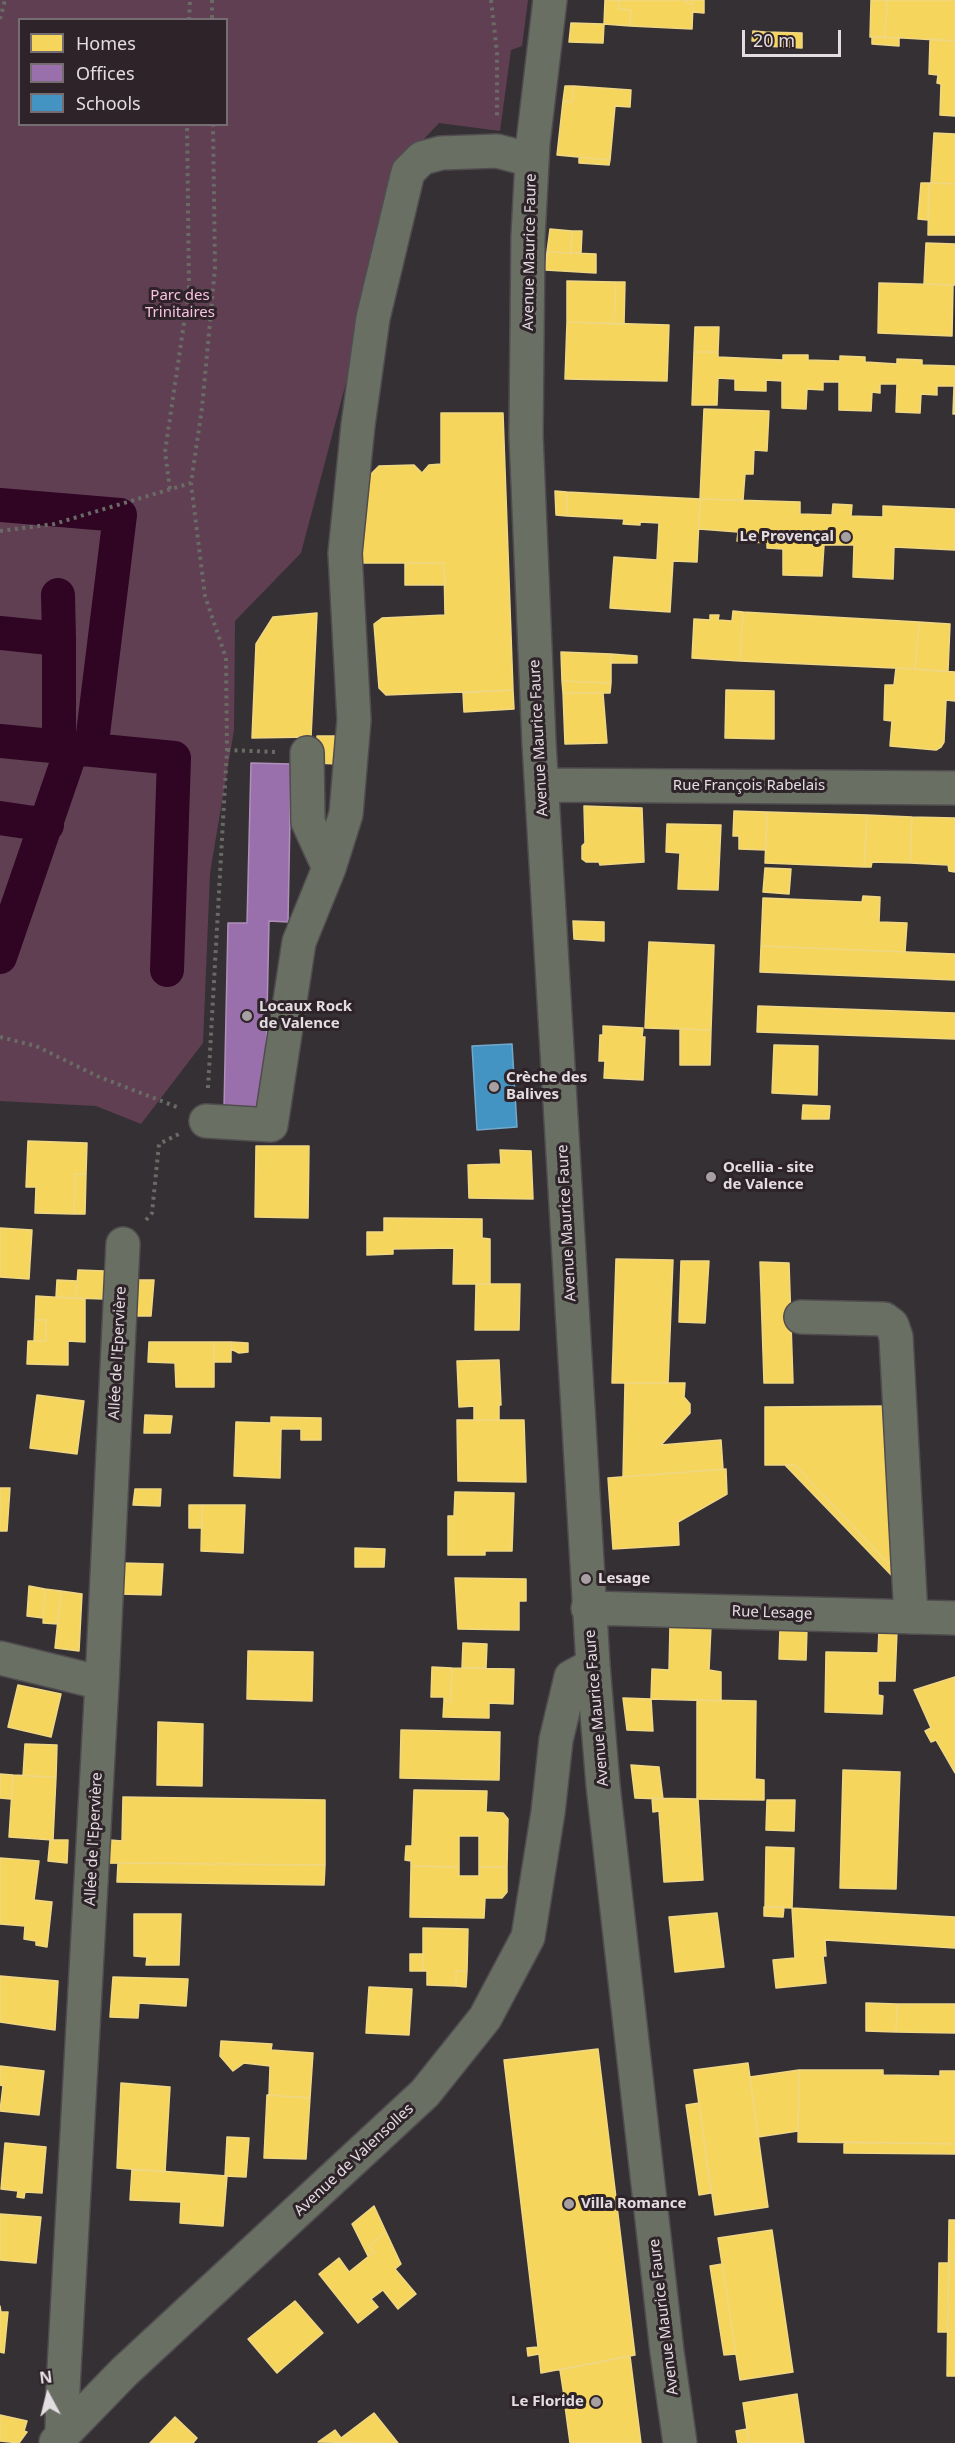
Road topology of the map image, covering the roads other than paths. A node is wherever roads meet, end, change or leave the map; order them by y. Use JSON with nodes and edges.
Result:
{"nodes":[{"id":1,"x":550,"y":0,"type":"edge"},
{"id":2,"x":532,"y":160,"type":"junction"},
{"id":3,"x":307,"y":753,"type":"road end"},
{"id":4,"x":542,"y":785,"type":"junction"},
{"id":5,"x":955,"y":788,"type":"edge"},
{"id":6,"x":329,"y":868,"type":"junction"},
{"id":7,"x":206,"y":1121,"type":"road end"},
{"id":8,"x":123,"y":1244,"type":"road end"},
{"id":9,"x":801,"y":1317,"type":"dead end"},
{"id":10,"x":588,"y":1608,"type":"junction"},
{"id":11,"x":910,"y":1617,"type":"junction"},
{"id":12,"x":955,"y":1618,"type":"edge"},
{"id":13,"x":0,"y":1658,"type":"edge"},
{"id":14,"x":593,"y":1665,"type":"junction"},
{"id":15,"x":102,"y":1683,"type":"junction"},
{"id":16,"x":603,"y":1785,"type":"junction"},
{"id":17,"x":548,"y":1812,"type":"junction"},
{"id":18,"x":62,"y":2440,"type":"edge"},
{"id":19,"x":680,"y":2443,"type":"edge"}],
"edges":[{"from":1,"to":2,"type":"street","name":"Avenue Maurice Faure"},
{"from":2,"to":4,"type":"street","name":"Avenue Maurice Faure"},
{"from":2,"to":6,"type":"street"},
{"from":3,"to":6,"type":"street"},
{"from":4,"to":5,"type":"street","name":"Rue François Rabelais"},
{"from":4,"to":10,"type":"street","name":"Avenue Maurice Faure"},
{"from":6,"to":7,"type":"street"},
{"from":8,"to":15,"type":"street","name":"Allée de l'Epervière"},
{"from":9,"to":11,"type":"street"},
{"from":10,"to":11,"type":"street","name":"Rue Lesage"},
{"from":10,"to":14,"type":"street","name":"Avenue Maurice Faure"},
{"from":11,"to":12,"type":"street","name":"Rue Lesage"},
{"from":13,"to":15,"type":"street"},
{"from":14,"to":16,"type":"street","name":"Avenue Maurice Faure"},
{"from":14,"to":17,"type":"street","name":"Avenue de Valensolles"},
{"from":15,"to":18,"type":"street","name":"Allée de l'Epervière"},
{"from":16,"to":17,"type":"street"},
{"from":16,"to":19,"type":"street","name":"Avenue Maurice Faure"},
{"from":17,"to":18,"type":"street","name":"Avenue de Valensolles"}]}
